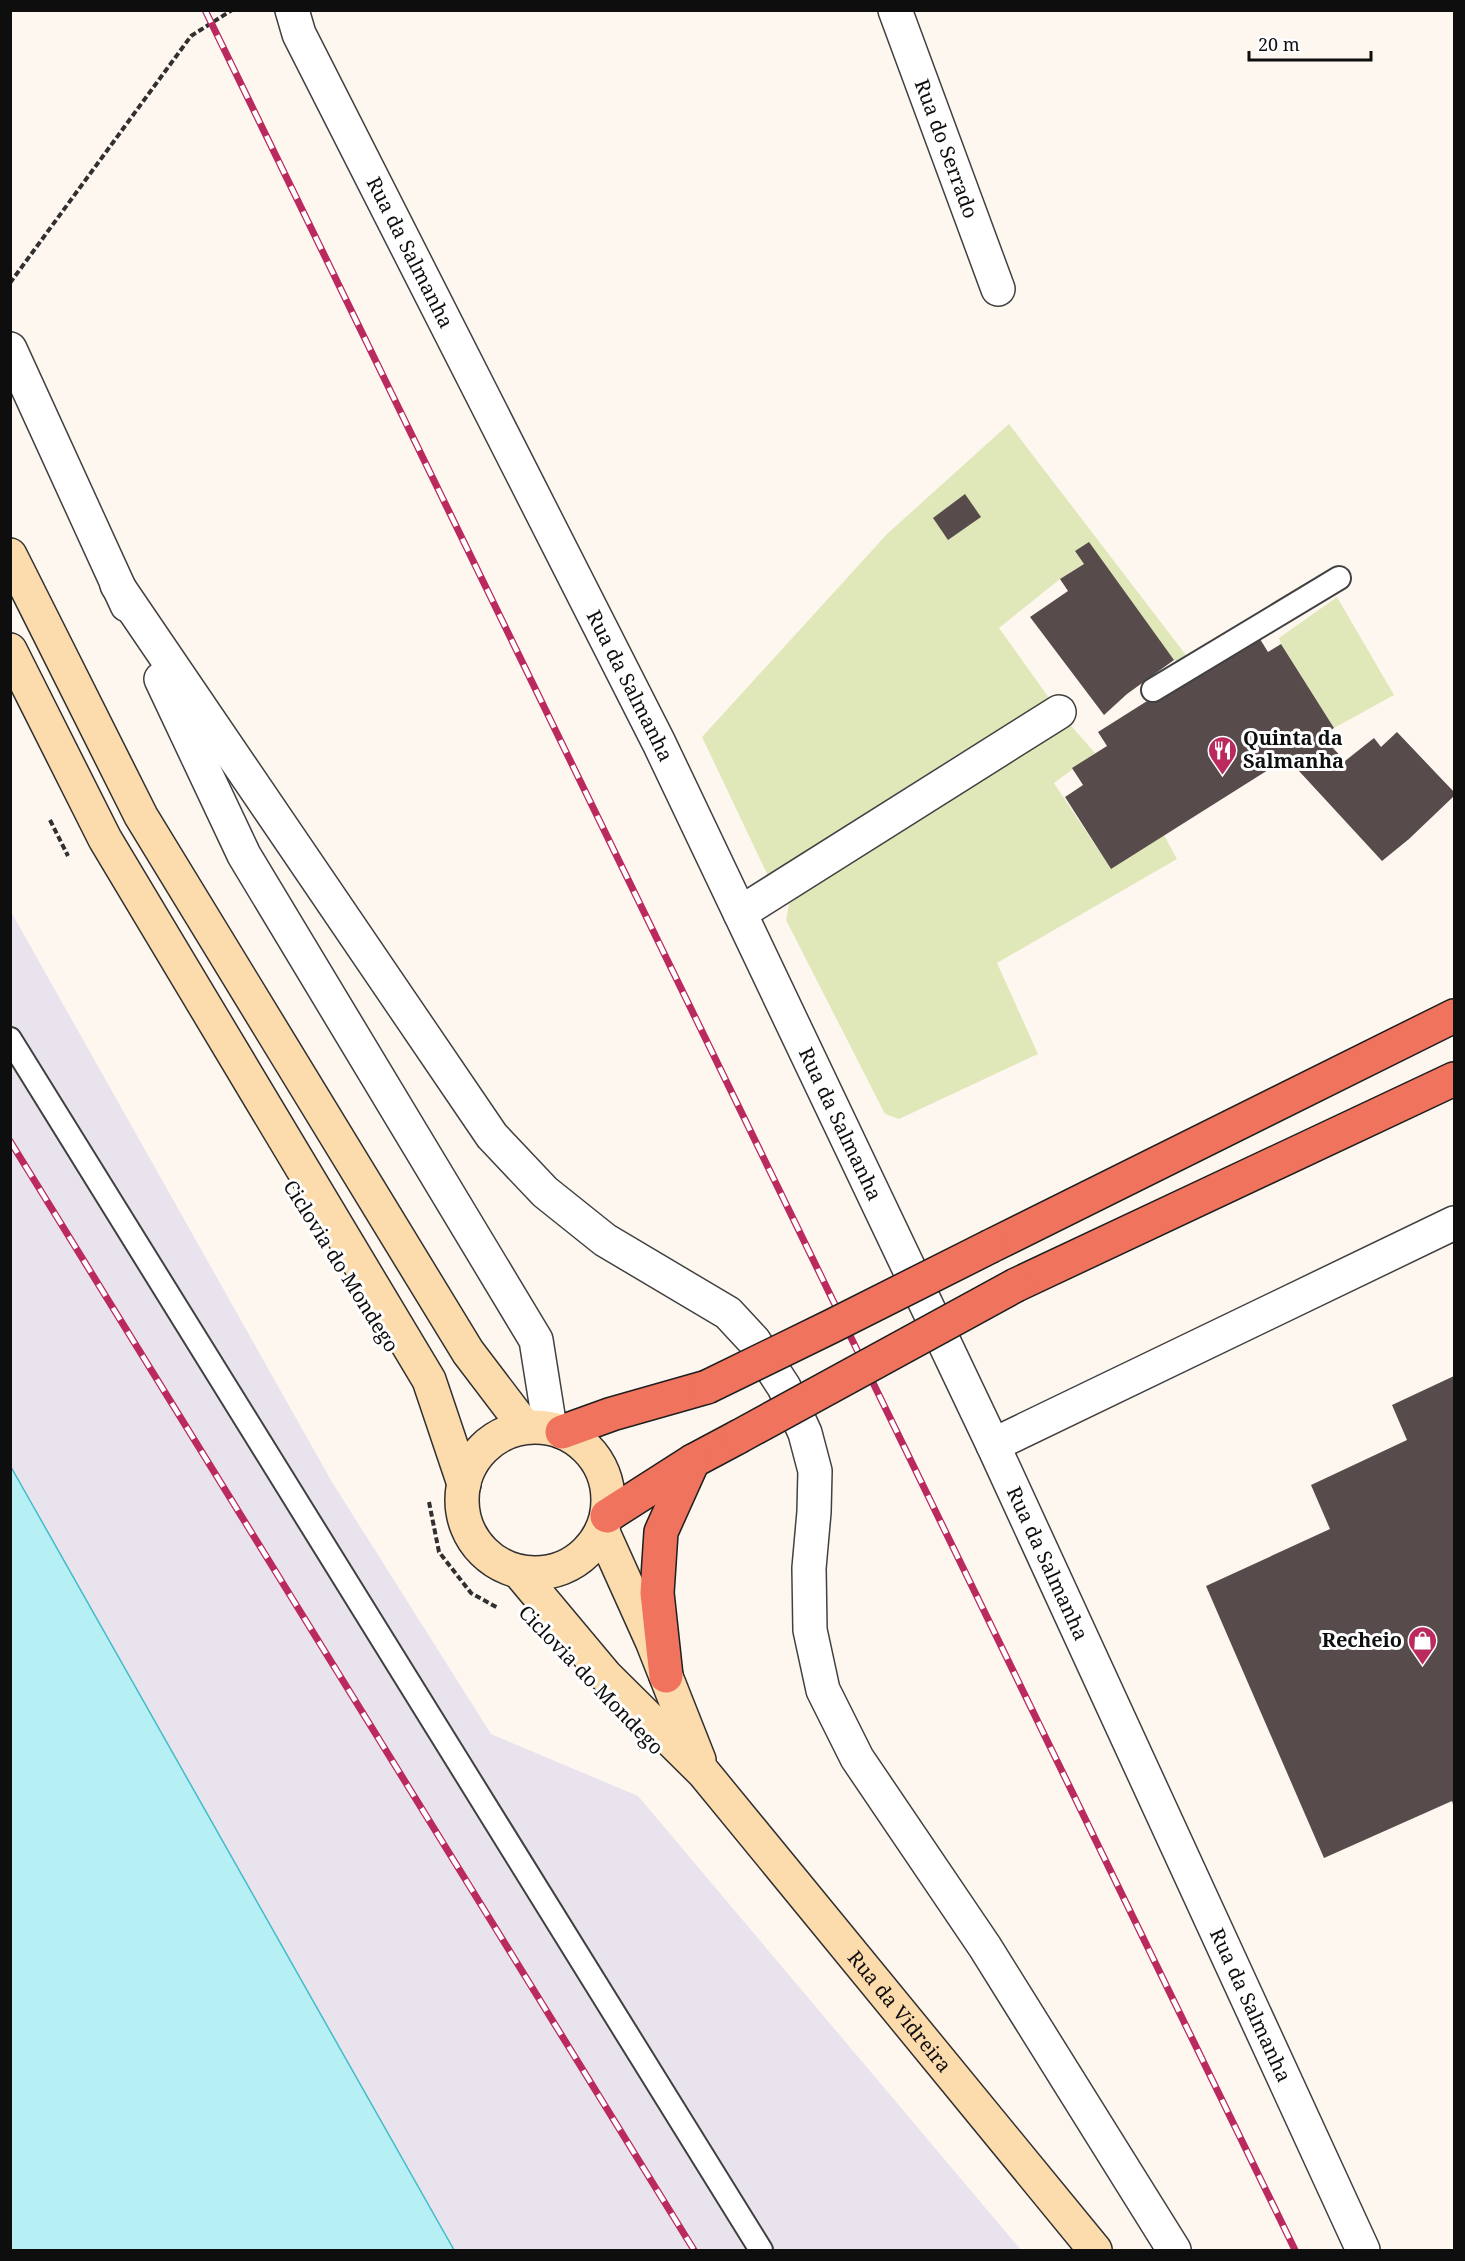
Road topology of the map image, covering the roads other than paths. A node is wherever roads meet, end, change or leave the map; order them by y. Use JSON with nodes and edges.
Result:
{"nodes":[{"id":1,"x":292,"y":10,"type":"edge"},
{"id":2,"x":895,"y":10,"type":"edge"},
{"id":3,"x":998,"y":289,"type":"dead end"},
{"id":4,"x":10,"y":349,"type":"edge"},
{"id":5,"x":10,"y":555,"type":"edge"},
{"id":6,"x":1339,"y":578,"type":"dead end"},
{"id":7,"x":117,"y":585,"type":"junction"},
{"id":8,"x":10,"y":650,"type":"edge"},
{"id":9,"x":1153,"y":690,"type":"dead end"},
{"id":10,"x":1059,"y":712,"type":"dead end"},
{"id":11,"x":740,"y":913,"type":"junction"},
{"id":12,"x":1455,"y":1010,"type":"edge"},
{"id":13,"x":1455,"y":1016,"type":"edge"},
{"id":14,"x":1416,"y":1035,"type":"junction"},
{"id":15,"x":10,"y":1039,"type":"edge"},
{"id":16,"x":1455,"y":1079,"type":"edge"},
{"id":17,"x":1455,"y":1223,"type":"edge"},
{"id":18,"x":546,"y":1429,"type":"junction"},
{"id":19,"x":993,"y":1445,"type":"junction"},
{"id":20,"x":693,"y":1461,"type":"junction"},
{"id":21,"x":464,"y":1484,"type":"junction"},
{"id":22,"x":605,"y":1523,"type":"junction"},
{"id":23,"x":519,"y":1572,"type":"junction"},
{"id":24,"x":666,"y":1676,"type":"junction"},
{"id":25,"x":705,"y":1773,"type":"junction"},
{"id":26,"x":761,"y":2250,"type":"edge"},
{"id":27,"x":1095,"y":2250,"type":"edge"},
{"id":28,"x":1173,"y":2250,"type":"edge"},
{"id":29,"x":1363,"y":2250,"type":"edge"}],
"edges":[{"from":1,"to":11,"type":"street","name":"Rua da Salmanha"},
{"from":2,"to":3,"type":"street","name":"Rua do Serrado"},
{"from":4,"to":7,"type":"street"},
{"from":5,"to":18,"type":"main road"},
{"from":6,"to":9,"type":"lane"},
{"from":7,"to":18,"type":"street"},
{"from":7,"to":28,"type":"street"},
{"from":8,"to":21,"type":"main road"},
{"from":10,"to":11,"type":"street"},
{"from":11,"to":19,"type":"street","name":"Rua da Salmanha"},
{"from":12,"to":14,"type":"highway"},
{"from":13,"to":14,"type":"highway"},
{"from":14,"to":18,"type":"highway","bridge":true},
{"from":15,"to":26,"type":"lane"},
{"from":16,"to":20,"type":"highway","bridge":true},
{"from":17,"to":19,"type":"street"},
{"from":18,"to":21,"type":"main road"},
{"from":18,"to":22,"type":"main road"},
{"from":19,"to":29,"type":"street","name":"Rua da Salmanha"},
{"from":20,"to":22,"type":"highway"},
{"from":20,"to":24,"type":"highway"},
{"from":21,"to":23,"type":"main road"},
{"from":22,"to":23,"type":"main road"},
{"from":22,"to":24,"type":"main road"},
{"from":23,"to":25,"type":"main road"},
{"from":24,"to":25,"type":"main road"},
{"from":25,"to":27,"type":"main road","name":"Rua da Vidreira"}]}
